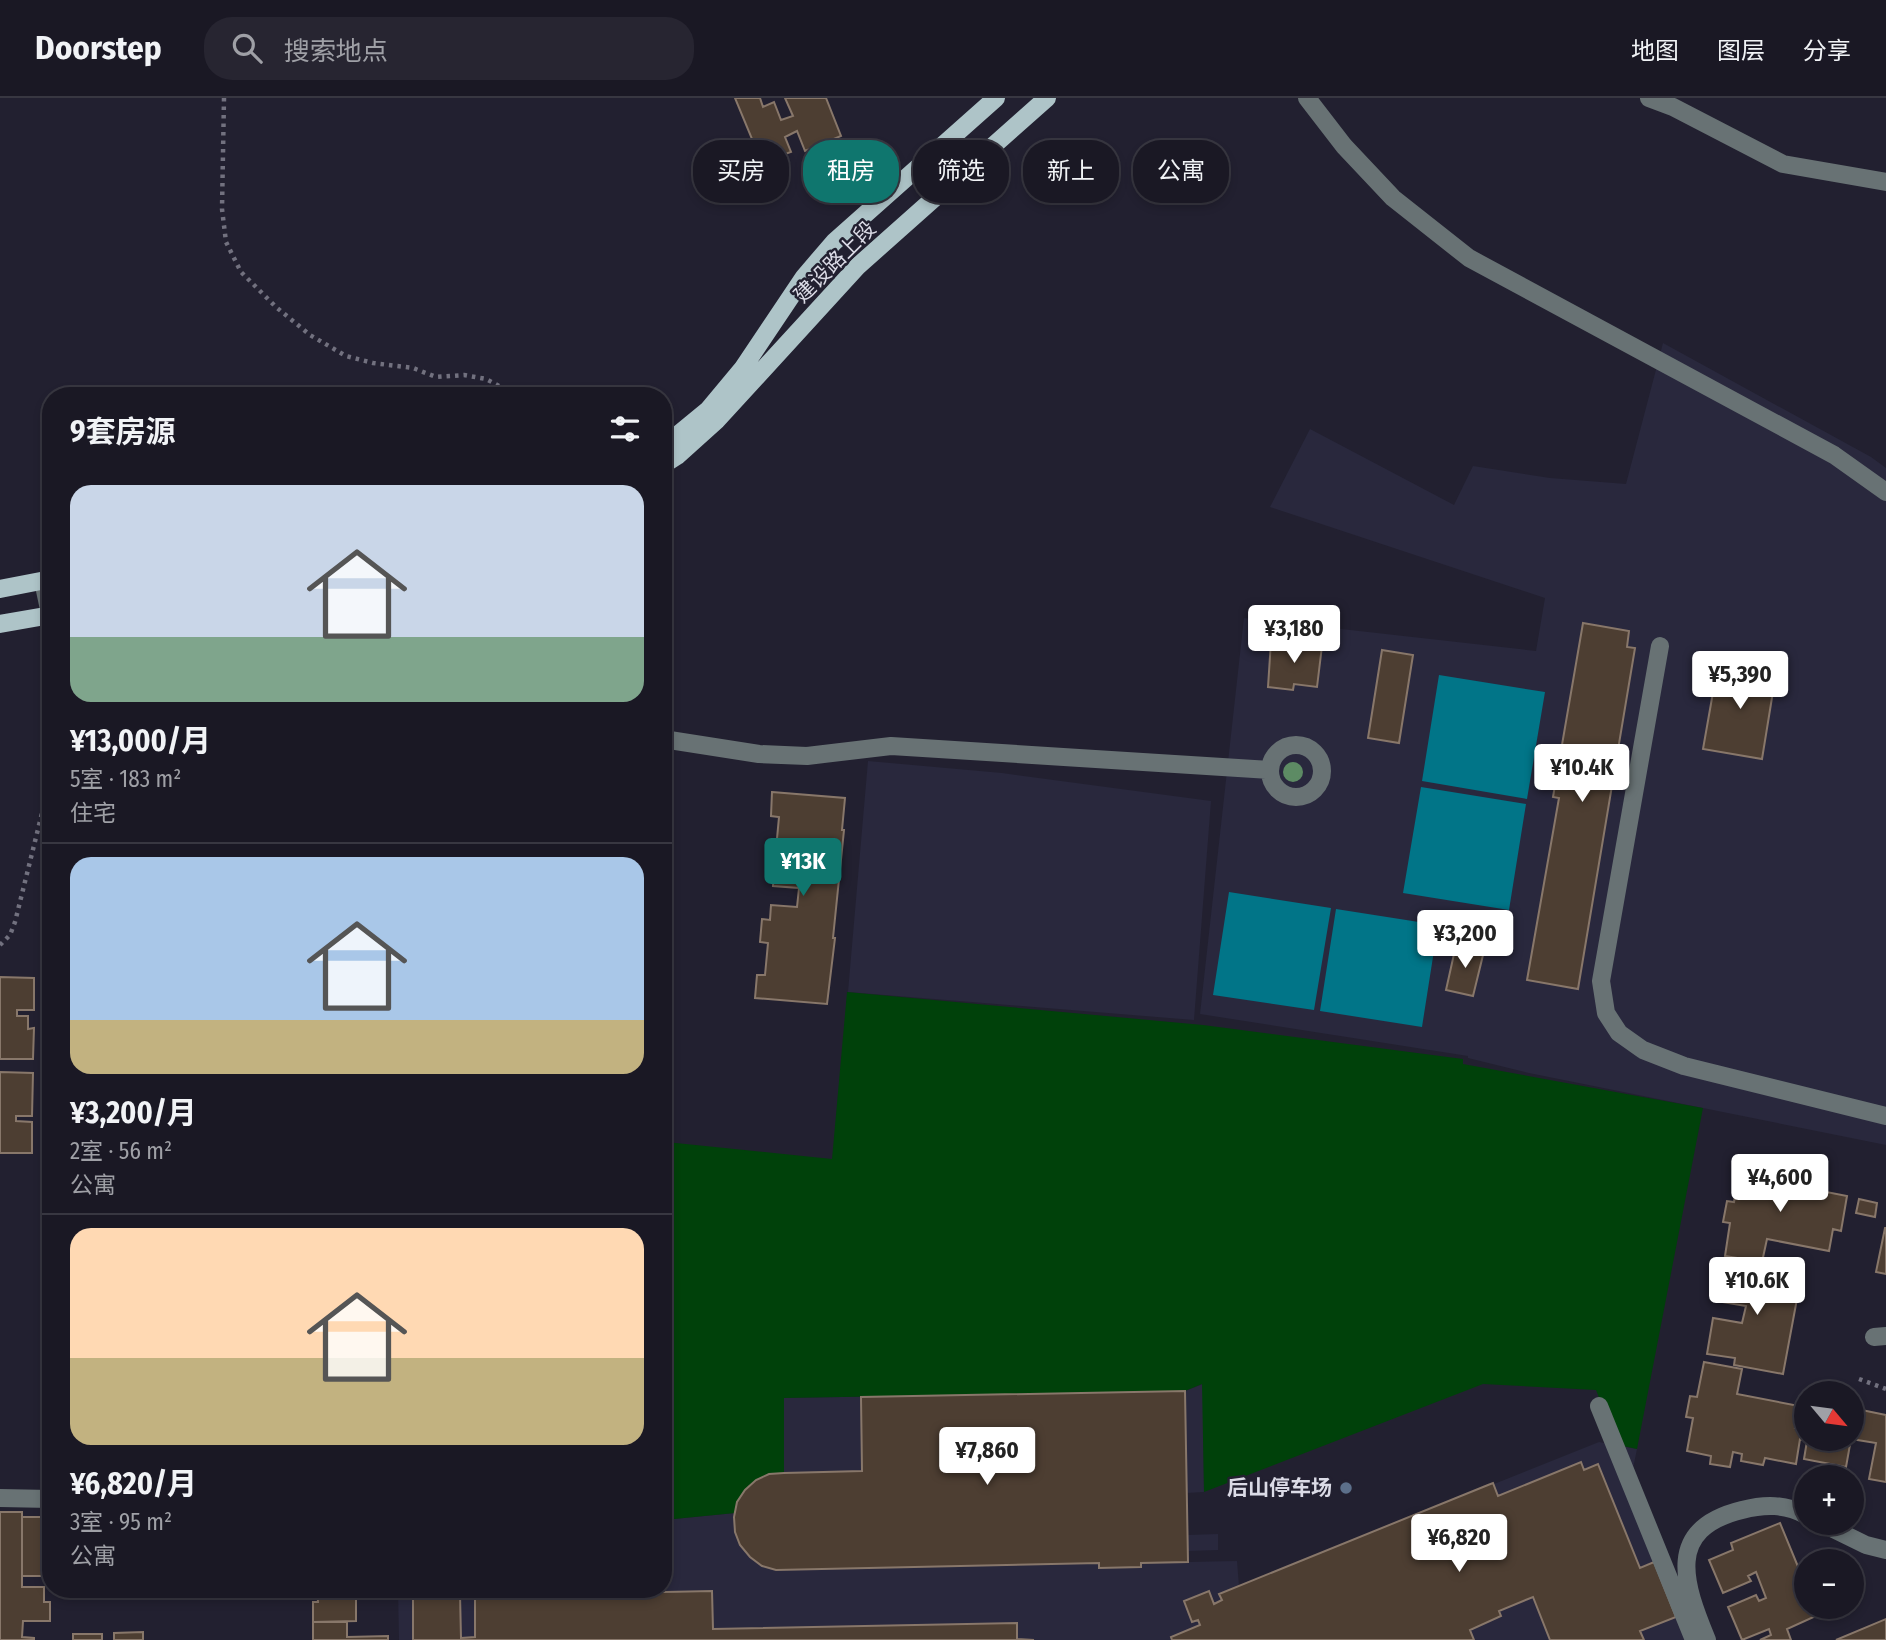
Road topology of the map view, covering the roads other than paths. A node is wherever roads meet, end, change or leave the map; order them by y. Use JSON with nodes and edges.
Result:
{"nodes":[{"id":1,"x":996,"y":98,"type":"edge"},
{"id":2,"x":1047,"y":98,"type":"edge"},
{"id":3,"x":1307,"y":98,"type":"edge"},
{"id":4,"x":1649,"y":98,"type":"edge"},
{"id":5,"x":1886,"y":182,"type":"edge"},
{"id":6,"x":672,"y":440,"type":"edge"},
{"id":7,"x":672,"y":459,"type":"edge"},
{"id":8,"x":1886,"y":492,"type":"edge"},
{"id":9,"x":42,"y":581,"type":"edge"},
{"id":10,"x":0,"y":589,"type":"edge"},
{"id":11,"x":42,"y":617,"type":"edge"},
{"id":12,"x":7,"y":622,"type":"edge"},
{"id":13,"x":1660,"y":646,"type":"dead end"},
{"id":14,"x":672,"y":740,"type":"edge"},
{"id":15,"x":1270,"y":771,"type":"dead end"},
{"id":16,"x":1886,"y":1116,"type":"edge"},
{"id":17,"x":1599,"y":1406,"type":"dead end"},
{"id":18,"x":0,"y":1498,"type":"edge"},
{"id":19,"x":42,"y":1499,"type":"edge"},
{"id":20,"x":1794,"y":1509,"type":"edge"},
{"id":21,"x":1846,"y":1535,"type":"edge"},
{"id":22,"x":1886,"y":1550,"type":"edge"},
{"id":23,"x":1694,"y":1640,"type":"edge"},
{"id":24,"x":1707,"y":1640,"type":"edge"}],
"edges":[{"from":1,"to":6,"type":"main road","name":"建设路上段"},
{"from":2,"to":7,"type":"main road","name":"建设路上段"},
{"from":3,"to":8,"type":"street"},
{"from":4,"to":5,"type":"street"},
{"from":9,"to":10,"type":"main road"},
{"from":11,"to":12,"type":"main road"},
{"from":13,"to":16,"type":"street"},
{"from":14,"to":15,"type":"street"},
{"from":17,"to":23,"type":"street"},
{"from":18,"to":19,"type":"street"},
{"from":20,"to":24,"type":"street"},
{"from":21,"to":22,"type":"street"}]}
